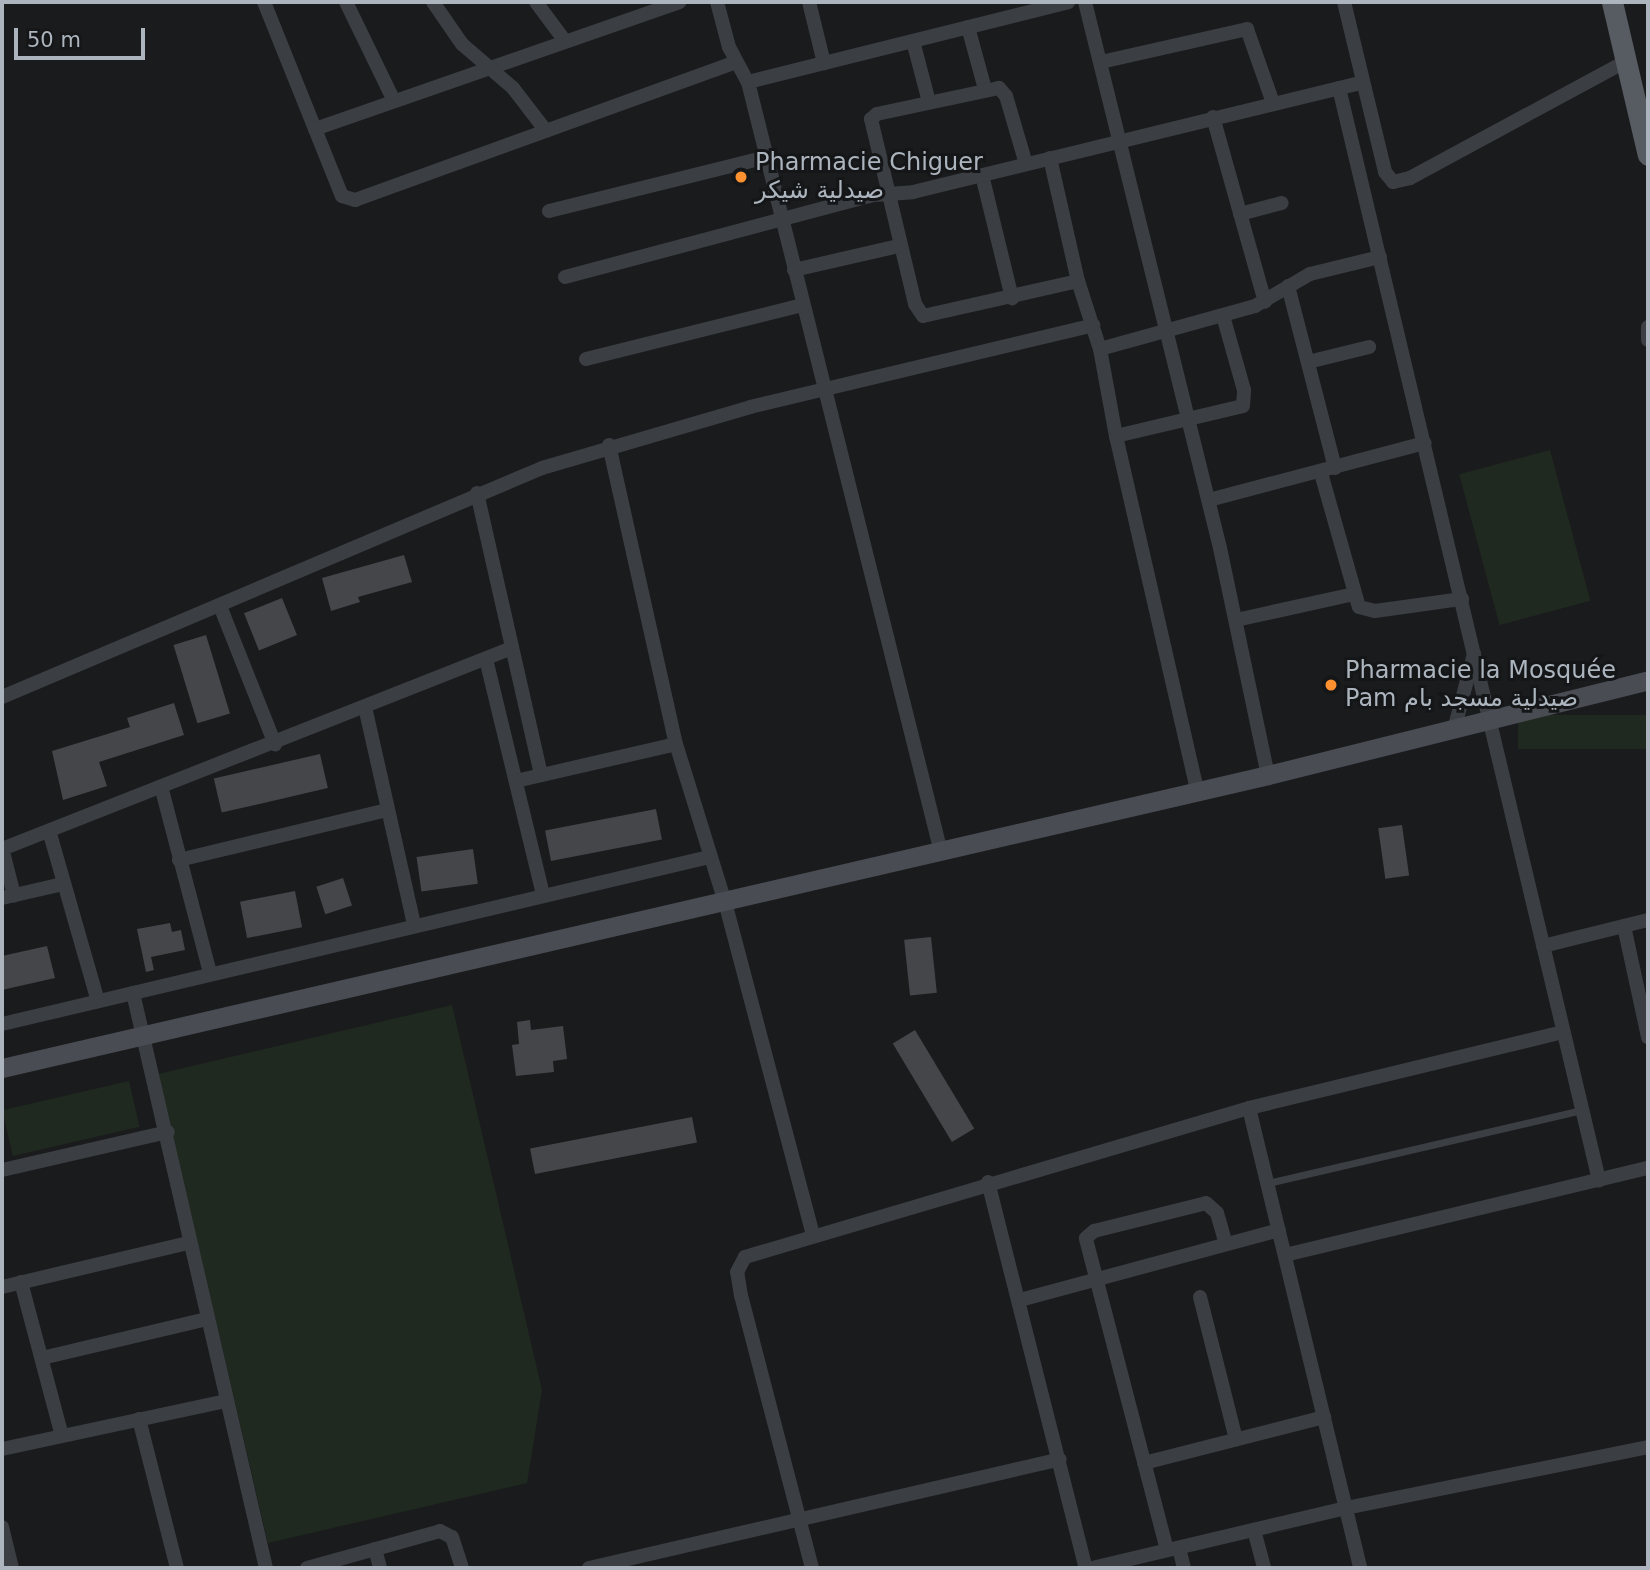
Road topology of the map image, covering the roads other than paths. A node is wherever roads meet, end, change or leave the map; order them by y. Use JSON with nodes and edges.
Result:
{"nodes":[{"id":1,"x":264,"y":2,"type":"edge"},
{"id":2,"x":346,"y":2,"type":"edge"},
{"id":3,"x":433,"y":2,"type":"edge"},
{"id":4,"x":536,"y":2,"type":"edge"},
{"id":5,"x":680,"y":2,"type":"edge"},
{"id":6,"x":717,"y":2,"type":"edge"},
{"id":7,"x":811,"y":2,"type":"edge"},
{"id":8,"x":1068,"y":2,"type":"edge"},
{"id":9,"x":1085,"y":2,"type":"edge"},
{"id":10,"x":1344,"y":2,"type":"edge"},
{"id":11,"x":1612,"y":2,"type":"edge"},
{"id":12,"x":968,"y":27,"type":"junction"},
{"id":13,"x":565,"y":41,"type":"junction"},
{"id":14,"x":913,"y":41,"type":"junction"},
{"id":15,"x":1628,"y":60,"type":"junction"},
{"id":16,"x":736,"y":62,"type":"junction"},
{"id":17,"x":1101,"y":62,"type":"junction"},
{"id":18,"x":824,"y":63,"type":"junction"},
{"id":19,"x":488,"y":67,"type":"junction"},
{"id":20,"x":748,"y":82,"type":"junction"},
{"id":21,"x":1363,"y":82,"type":"junction"},
{"id":22,"x":1339,"y":88,"type":"junction"},
{"id":23,"x":985,"y":89,"type":"junction"},
{"id":24,"x":394,"y":101,"type":"junction"},
{"id":25,"x":929,"y":102,"type":"junction"},
{"id":26,"x":1273,"y":103,"type":"junction"},
{"id":27,"x":1213,"y":117,"type":"junction"},
{"id":28,"x":314,"y":129,"type":"junction"},
{"id":29,"x":546,"y":131,"type":"junction"},
{"id":30,"x":1122,"y":141,"type":"junction"},
{"id":31,"x":1648,"y":155,"type":"edge"},
{"id":32,"x":767,"y":157,"type":"junction"},
{"id":33,"x":1049,"y":158,"type":"junction"},
{"id":34,"x":1026,"y":164,"type":"junction"},
{"id":35,"x":982,"y":175,"type":"junction"},
{"id":36,"x":887,"y":193,"type":"junction"},
{"id":37,"x":1282,"y":203,"type":"dead end"},
{"id":38,"x":549,"y":211,"type":"dead end"},
{"id":39,"x":1240,"y":214,"type":"junction"},
{"id":40,"x":782,"y":219,"type":"junction"},
{"id":41,"x":899,"y":246,"type":"junction"},
{"id":42,"x":1380,"y":257,"type":"junction"},
{"id":43,"x":794,"y":270,"type":"junction"},
{"id":44,"x":565,"y":277,"type":"dead end"},
{"id":45,"x":1078,"y":282,"type":"junction"},
{"id":46,"x":1288,"y":286,"type":"junction"},
{"id":47,"x":1012,"y":298,"type":"junction"},
{"id":48,"x":1265,"y":302,"type":"junction"},
{"id":49,"x":802,"y":305,"type":"junction"},
{"id":50,"x":1223,"y":316,"type":"junction"},
{"id":51,"x":1093,"y":326,"type":"junction"},
{"id":52,"x":1648,"y":327,"type":"edge"},
{"id":53,"x":1167,"y":333,"type":"junction"},
{"id":54,"x":1648,"y":340,"type":"edge"},
{"id":55,"x":1369,"y":347,"type":"dead end"},
{"id":56,"x":1100,"y":349,"type":"junction"},
{"id":57,"x":586,"y":359,"type":"dead end"},
{"id":58,"x":1308,"y":362,"type":"junction"},
{"id":59,"x":827,"y":388,"type":"junction"},
{"id":60,"x":1188,"y":419,"type":"junction"},
{"id":61,"x":1116,"y":436,"type":"junction"},
{"id":62,"x":1425,"y":443,"type":"junction"},
{"id":63,"x":609,"y":445,"type":"junction"},
{"id":64,"x":1328,"y":470,"type":"junction"},
{"id":65,"x":477,"y":493,"type":"junction"},
{"id":66,"x":1209,"y":500,"type":"junction"},
{"id":67,"x":1354,"y":594,"type":"junction"},
{"id":68,"x":1462,"y":598,"type":"junction"},
{"id":69,"x":220,"y":606,"type":"junction"},
{"id":70,"x":1236,"y":621,"type":"junction"},
{"id":71,"x":512,"y":648,"type":"junction"},
{"id":72,"x":1474,"y":652,"type":"junction"},
{"id":73,"x":486,"y":659,"type":"junction"},
{"id":74,"x":1648,"y":680,"type":"edge"},
{"id":75,"x":2,"y":697,"type":"edge"},
{"id":76,"x":365,"y":707,"type":"junction"},
{"id":77,"x":1492,"y":722,"type":"junction"},
{"id":78,"x":1454,"y":730,"type":"junction"},
{"id":79,"x":275,"y":744,"type":"junction"},
{"id":80,"x":676,"y":744,"type":"junction"},
{"id":81,"x":541,"y":775,"type":"junction"},
{"id":82,"x":1268,"y":775,"type":"junction"},
{"id":83,"x":516,"y":781,"type":"junction"},
{"id":84,"x":162,"y":790,"type":"junction"},
{"id":85,"x":1197,"y":791,"type":"junction"},
{"id":86,"x":387,"y":810,"type":"junction"},
{"id":87,"x":50,"y":834,"type":"junction"},
{"id":88,"x":2,"y":848,"type":"edge"},
{"id":89,"x":941,"y":852,"type":"junction"},
{"id":90,"x":709,"y":857,"type":"junction"},
{"id":91,"x":179,"y":860,"type":"junction"},
{"id":92,"x":63,"y":884,"type":"junction"},
{"id":93,"x":543,"y":895,"type":"junction"},
{"id":94,"x":8,"y":896,"type":"edge"},
{"id":95,"x":725,"y":902,"type":"junction"},
{"id":96,"x":1648,"y":920,"type":"edge"},
{"id":97,"x":414,"y":925,"type":"junction"},
{"id":98,"x":1624,"y":926,"type":"junction"},
{"id":99,"x":1543,"y":946,"type":"junction"},
{"id":100,"x":210,"y":973,"type":"junction"},
{"id":101,"x":133,"y":993,"type":"junction"},
{"id":102,"x":98,"y":1001,"type":"junction"},
{"id":103,"x":2,"y":1024,"type":"edge"},
{"id":104,"x":1563,"y":1032,"type":"junction"},
{"id":105,"x":144,"y":1036,"type":"junction"},
{"id":106,"x":1648,"y":1037,"type":"edge"},
{"id":107,"x":2,"y":1068,"type":"edge"},
{"id":108,"x":1249,"y":1108,"type":"junction"},
{"id":109,"x":1581,"y":1110,"type":"junction"},
{"id":110,"x":167,"y":1132,"type":"junction"},
{"id":111,"x":1648,"y":1168,"type":"edge"},
{"id":112,"x":2,"y":1170,"type":"edge"},
{"id":113,"x":1599,"y":1180,"type":"junction"},
{"id":114,"x":988,"y":1182,"type":"junction"},
{"id":115,"x":1268,"y":1183,"type":"junction"},
{"id":116,"x":1279,"y":1230,"type":"junction"},
{"id":117,"x":814,"y":1234,"type":"junction"},
{"id":118,"x":188,"y":1242,"type":"junction"},
{"id":119,"x":1226,"y":1244,"type":"junction"},
{"id":120,"x":1285,"y":1255,"type":"junction"},
{"id":121,"x":1095,"y":1280,"type":"junction"},
{"id":122,"x":21,"y":1282,"type":"junction"},
{"id":123,"x":2,"y":1287,"type":"edge"},
{"id":124,"x":1200,"y":1297,"type":"dead end"},
{"id":125,"x":1020,"y":1300,"type":"junction"},
{"id":126,"x":207,"y":1319,"type":"junction"},
{"id":127,"x":42,"y":1358,"type":"junction"},
{"id":128,"x":226,"y":1401,"type":"junction"},
{"id":129,"x":1324,"y":1417,"type":"junction"},
{"id":130,"x":139,"y":1419,"type":"junction"},
{"id":131,"x":62,"y":1436,"type":"junction"},
{"id":132,"x":1236,"y":1439,"type":"junction"},
{"id":133,"x":1648,"y":1447,"type":"edge"},
{"id":134,"x":2,"y":1450,"type":"edge"},
{"id":135,"x":1060,"y":1459,"type":"junction"},
{"id":136,"x":1144,"y":1463,"type":"junction"},
{"id":137,"x":1346,"y":1508,"type":"junction"},
{"id":138,"x":800,"y":1518,"type":"junction"},
{"id":139,"x":2,"y":1527,"type":"edge"},
{"id":140,"x":1254,"y":1530,"type":"junction"},
{"id":141,"x":375,"y":1549,"type":"junction"},
{"id":142,"x":1173,"y":1549,"type":"junction"},
{"id":143,"x":5,"y":1553,"type":"edge"},
{"id":144,"x":1100,"y":1567,"type":"edge"},
{"id":145,"x":12,"y":1568,"type":"edge"},
{"id":146,"x":177,"y":1568,"type":"edge"},
{"id":147,"x":266,"y":1568,"type":"edge"},
{"id":148,"x":307,"y":1568,"type":"edge"},
{"id":149,"x":380,"y":1568,"type":"edge"},
{"id":150,"x":462,"y":1568,"type":"edge"},
{"id":151,"x":589,"y":1568,"type":"edge"},
{"id":152,"x":812,"y":1568,"type":"edge"},
{"id":153,"x":1086,"y":1568,"type":"edge"},
{"id":154,"x":1184,"y":1568,"type":"edge"},
{"id":155,"x":1264,"y":1568,"type":"edge"},
{"id":156,"x":1360,"y":1568,"type":"edge"}],
"edges":[{"from":1,"to":28,"type":"street"},
{"from":2,"to":24,"type":"street"},
{"from":3,"to":19,"type":"street"},
{"from":4,"to":13,"type":"street"},
{"from":5,"to":13,"type":"street"},
{"from":6,"to":16,"type":"street"},
{"from":7,"to":18,"type":"street"},
{"from":8,"to":12,"type":"street"},
{"from":9,"to":17,"type":"street"},
{"from":10,"to":21,"type":"street"},
{"from":11,"to":15,"type":"main road"},
{"from":12,"to":14,"type":"street"},
{"from":12,"to":23,"type":"street"},
{"from":13,"to":19,"type":"street"},
{"from":14,"to":18,"type":"street"},
{"from":14,"to":25,"type":"street"},
{"from":15,"to":21,"type":"street"},
{"from":15,"to":31,"type":"main road"},
{"from":16,"to":20,"type":"street"},
{"from":16,"to":29,"type":"street"},
{"from":17,"to":26,"type":"street"},
{"from":17,"to":30,"type":"street"},
{"from":18,"to":20,"type":"street"},
{"from":19,"to":24,"type":"street"},
{"from":19,"to":29,"type":"street"},
{"from":20,"to":32,"type":"street"},
{"from":21,"to":22,"type":"street"},
{"from":22,"to":26,"type":"street"},
{"from":22,"to":42,"type":"street"},
{"from":23,"to":25,"type":"street"},
{"from":23,"to":34,"type":"street"},
{"from":24,"to":28,"type":"street"},
{"from":25,"to":36,"type":"street"},
{"from":26,"to":27,"type":"street"},
{"from":27,"to":30,"type":"street"},
{"from":27,"to":39,"type":"street"},
{"from":28,"to":29,"type":"street"},
{"from":30,"to":33,"type":"street"},
{"from":30,"to":53,"type":"street"},
{"from":32,"to":38,"type":"street"},
{"from":32,"to":40,"type":"street"},
{"from":33,"to":34,"type":"street"},
{"from":33,"to":45,"type":"street"},
{"from":34,"to":35,"type":"street"},
{"from":35,"to":36,"type":"street"},
{"from":35,"to":47,"type":"street"},
{"from":36,"to":40,"type":"street"},
{"from":36,"to":41,"type":"street"},
{"from":37,"to":39,"type":"street"},
{"from":39,"to":48,"type":"street"},
{"from":40,"to":43,"type":"street"},
{"from":40,"to":44,"type":"street"},
{"from":41,"to":43,"type":"street"},
{"from":41,"to":47,"type":"street"},
{"from":42,"to":46,"type":"street"},
{"from":42,"to":62,"type":"street"},
{"from":43,"to":49,"type":"street"},
{"from":45,"to":47,"type":"street"},
{"from":45,"to":51,"type":"street"},
{"from":46,"to":48,"type":"street"},
{"from":46,"to":58,"type":"street"},
{"from":48,"to":50,"type":"street"},
{"from":49,"to":57,"type":"street"},
{"from":49,"to":59,"type":"street"},
{"from":50,"to":53,"type":"street"},
{"from":50,"to":60,"type":"street"},
{"from":51,"to":56,"type":"street"},
{"from":51,"to":59,"type":"street"},
{"from":52,"to":54,"type":"street"},
{"from":53,"to":56,"type":"street"},
{"from":53,"to":60,"type":"street"},
{"from":55,"to":58,"type":"street"},
{"from":56,"to":61,"type":"street"},
{"from":58,"to":64,"type":"street"},
{"from":59,"to":63,"type":"street"},
{"from":59,"to":89,"type":"street"},
{"from":60,"to":61,"type":"street"},
{"from":60,"to":66,"type":"street"},
{"from":61,"to":85,"type":"street"},
{"from":62,"to":64,"type":"street"},
{"from":62,"to":68,"type":"street"},
{"from":63,"to":65,"type":"street"},
{"from":63,"to":80,"type":"street"},
{"from":64,"to":66,"type":"street"},
{"from":64,"to":67,"type":"street"},
{"from":65,"to":69,"type":"street"},
{"from":65,"to":71,"type":"street"},
{"from":66,"to":70,"type":"street"},
{"from":67,"to":68,"type":"street"},
{"from":67,"to":70,"type":"street"},
{"from":68,"to":72,"type":"street"},
{"from":69,"to":75,"type":"street"},
{"from":69,"to":79,"type":"street"},
{"from":70,"to":82,"type":"street"},
{"from":71,"to":73,"type":"street"},
{"from":71,"to":81,"type":"street"},
{"from":72,"to":77,"type":"street"},
{"from":72,"to":78,"type":"street"},
{"from":73,"to":76,"type":"street"},
{"from":73,"to":83,"type":"street"},
{"from":74,"to":77,"type":"main road"},
{"from":76,"to":79,"type":"street"},
{"from":76,"to":86,"type":"street"},
{"from":77,"to":78,"type":"main road"},
{"from":77,"to":99,"type":"street"},
{"from":78,"to":82,"type":"main road"},
{"from":79,"to":84,"type":"street"},
{"from":80,"to":81,"type":"street"},
{"from":80,"to":90,"type":"street"},
{"from":81,"to":83,"type":"street"},
{"from":82,"to":85,"type":"main road"},
{"from":83,"to":93,"type":"street"},
{"from":84,"to":87,"type":"street"},
{"from":84,"to":91,"type":"street"},
{"from":85,"to":89,"type":"main road"},
{"from":86,"to":91,"type":"street"},
{"from":86,"to":97,"type":"street"},
{"from":87,"to":88,"type":"street"},
{"from":87,"to":92,"type":"street"},
{"from":88,"to":94,"type":"street"},
{"from":89,"to":95,"type":"main road"},
{"from":90,"to":93,"type":"street"},
{"from":90,"to":95,"type":"street"},
{"from":91,"to":100,"type":"street"},
{"from":92,"to":94,"type":"street"},
{"from":92,"to":102,"type":"street"},
{"from":93,"to":97,"type":"street"},
{"from":95,"to":105,"type":"main road"},
{"from":95,"to":117,"type":"street"},
{"from":96,"to":98,"type":"street"},
{"from":97,"to":100,"type":"street"},
{"from":98,"to":99,"type":"street"},
{"from":98,"to":106,"type":"street"},
{"from":99,"to":104,"type":"street"},
{"from":100,"to":101,"type":"street"},
{"from":101,"to":102,"type":"street"},
{"from":101,"to":105,"type":"street"},
{"from":102,"to":103,"type":"street"},
{"from":104,"to":108,"type":"street"},
{"from":104,"to":109,"type":"street"},
{"from":105,"to":107,"type":"main road"},
{"from":105,"to":110,"type":"street"},
{"from":108,"to":114,"type":"street"},
{"from":108,"to":115,"type":"street"},
{"from":109,"to":113,"type":"street"},
{"from":109,"to":115,"type":"lane"},
{"from":110,"to":112,"type":"street"},
{"from":110,"to":118,"type":"street"},
{"from":111,"to":113,"type":"street"},
{"from":113,"to":120,"type":"street"},
{"from":114,"to":117,"type":"street"},
{"from":114,"to":125,"type":"street"},
{"from":115,"to":116,"type":"street"},
{"from":116,"to":119,"type":"street"},
{"from":116,"to":120,"type":"street"},
{"from":117,"to":138,"type":"street"},
{"from":118,"to":122,"type":"street"},
{"from":118,"to":126,"type":"street"},
{"from":119,"to":121,"type":"street"},
{"from":119,"to":121,"type":"street"},
{"from":120,"to":129,"type":"street"},
{"from":121,"to":125,"type":"street"},
{"from":121,"to":136,"type":"street"},
{"from":122,"to":123,"type":"street"},
{"from":122,"to":127,"type":"street"},
{"from":124,"to":132,"type":"street"},
{"from":125,"to":135,"type":"street"},
{"from":126,"to":127,"type":"street"},
{"from":126,"to":128,"type":"street"},
{"from":127,"to":131,"type":"street"},
{"from":128,"to":130,"type":"street"},
{"from":128,"to":147,"type":"street"},
{"from":129,"to":132,"type":"street"},
{"from":129,"to":137,"type":"street"},
{"from":130,"to":131,"type":"street"},
{"from":130,"to":146,"type":"street"},
{"from":131,"to":134,"type":"street"},
{"from":132,"to":136,"type":"street"},
{"from":133,"to":137,"type":"street"},
{"from":135,"to":138,"type":"street"},
{"from":135,"to":153,"type":"street"},
{"from":136,"to":142,"type":"street"},
{"from":137,"to":140,"type":"street"},
{"from":137,"to":156,"type":"street"},
{"from":138,"to":151,"type":"street"},
{"from":138,"to":152,"type":"street"},
{"from":139,"to":143,"type":"street"},
{"from":140,"to":142,"type":"street"},
{"from":140,"to":155,"type":"street"},
{"from":141,"to":148,"type":"street"},
{"from":141,"to":149,"type":"street"},
{"from":141,"to":150,"type":"street"},
{"from":142,"to":144,"type":"street"},
{"from":142,"to":154,"type":"street"},
{"from":143,"to":145,"type":"street"}]}
